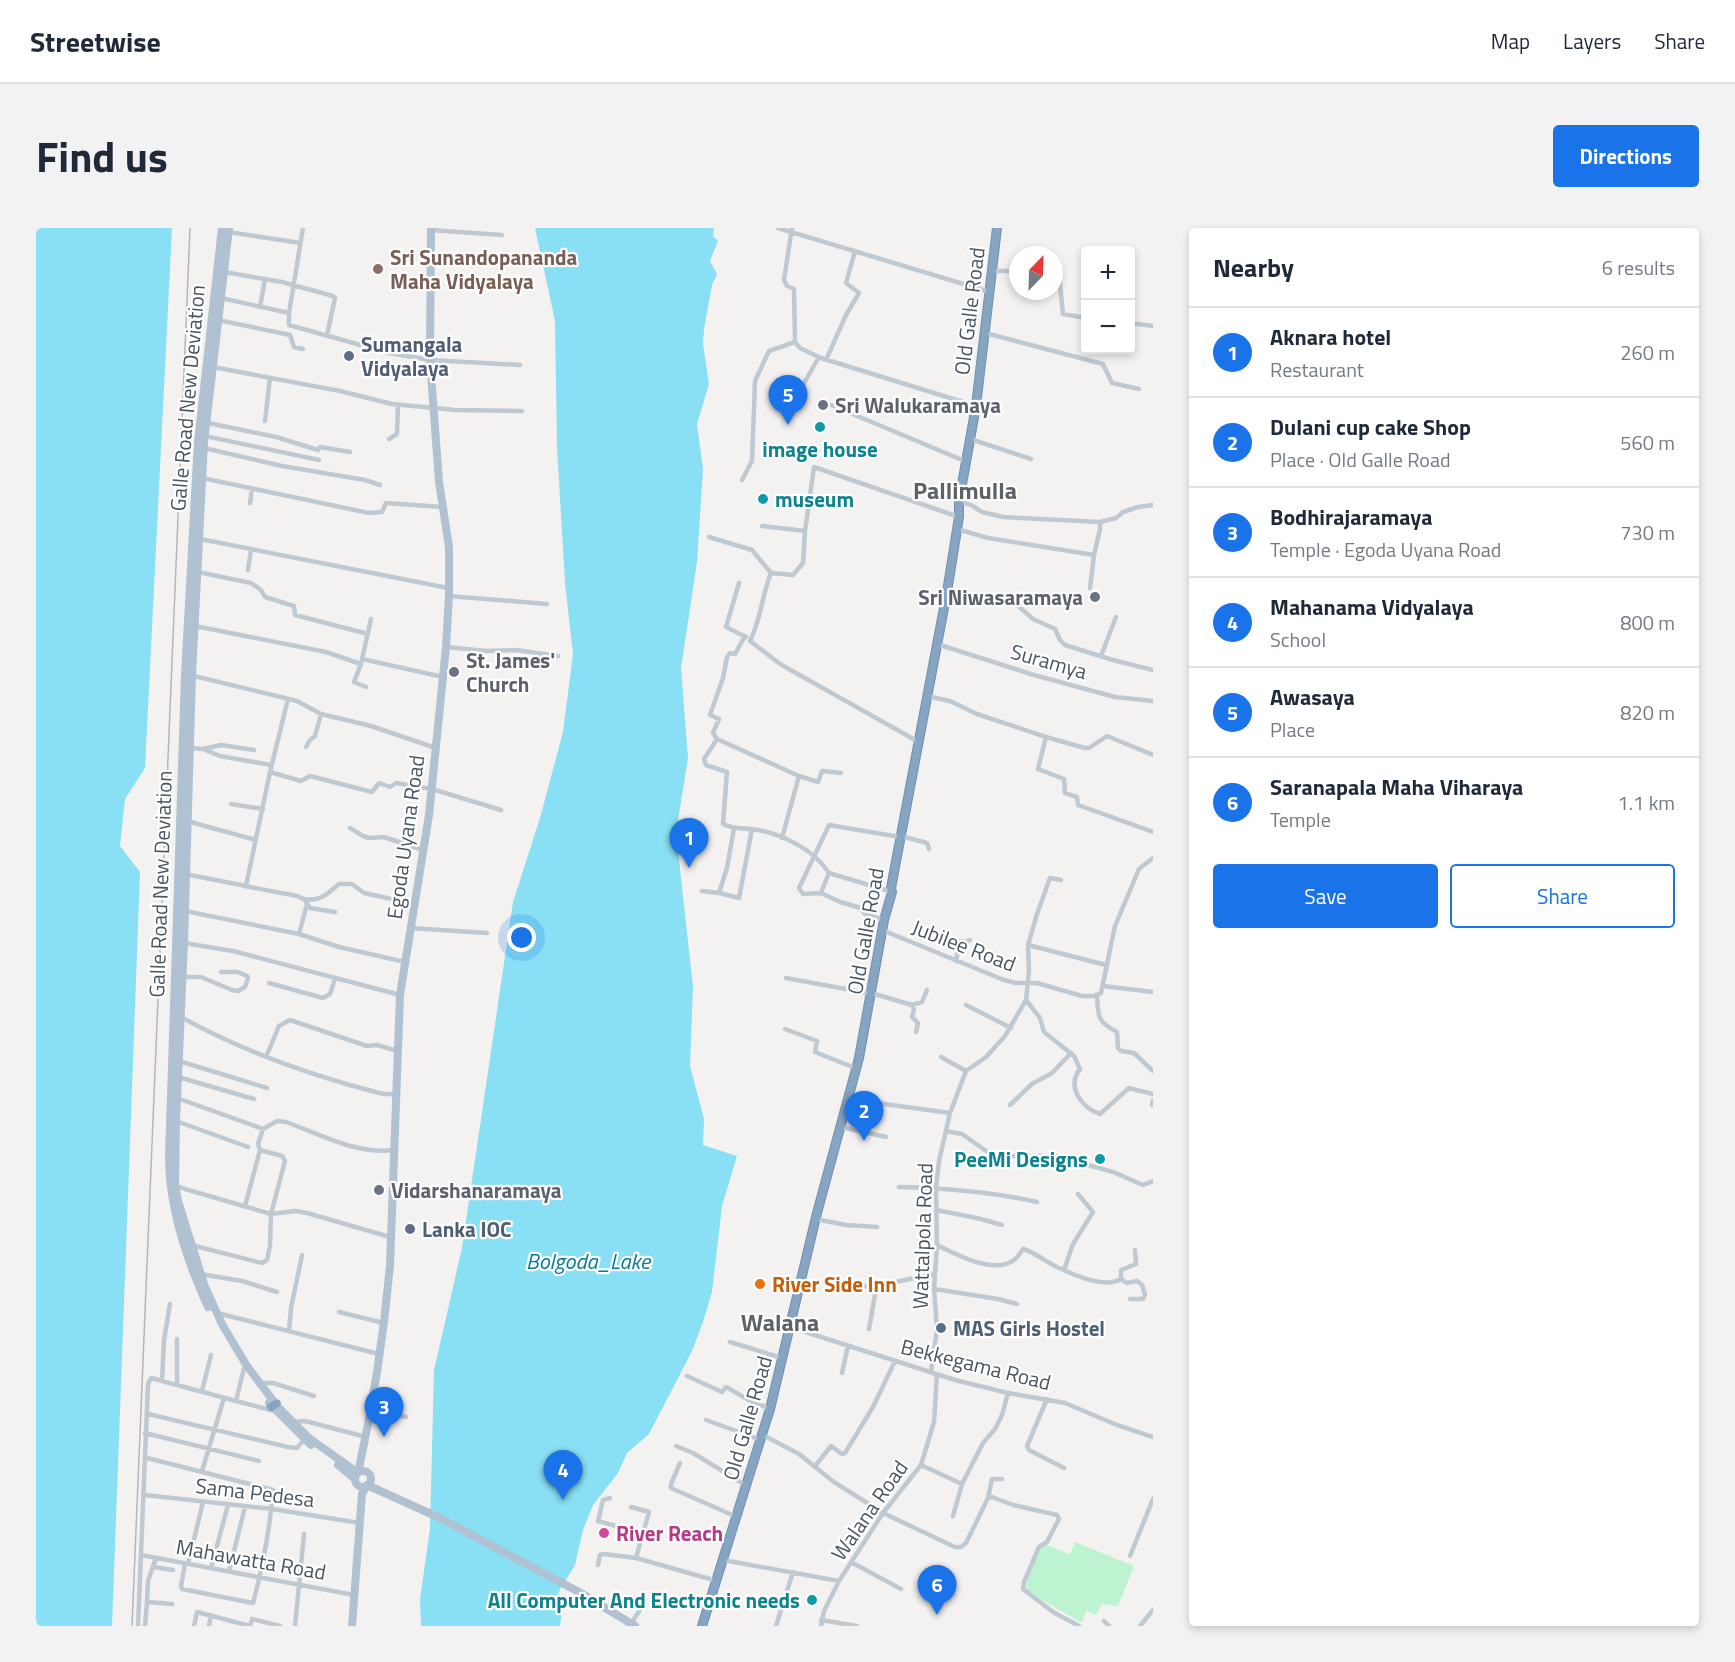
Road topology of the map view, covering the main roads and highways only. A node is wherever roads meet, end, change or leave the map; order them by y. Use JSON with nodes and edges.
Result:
{"nodes":[{"id":1,"x":997,"y":228,"type":"edge"},
{"id":2,"x":226,"y":229,"type":"edge"},
{"id":3,"x":431,"y":229,"type":"edge"},
{"id":4,"x":188,"y":675,"type":"junction"},
{"id":5,"x":174,"y":1098,"type":"junction"},
{"id":6,"x":172,"y":1184,"type":"junction"},
{"id":7,"x":274,"y":1408,"type":"junction"},
{"id":8,"x":362,"y":1479,"type":"junction"},
{"id":9,"x":633,"y":1625,"type":"edge"},
{"id":10,"x":352,"y":1626,"type":"edge"},
{"id":11,"x":702,"y":1626,"type":"edge"}],
"edges":[{"from":1,"to":11,"type":"highway","name":"Old Galle Road"},
{"from":2,"to":4,"type":"main road","name":"Galle Road New Deviation"},
{"from":2,"to":4,"type":"main road","name":"Galle Road New Deviation"},
{"from":3,"to":8,"type":"main road","name":"Egoda Uyana Road"},
{"from":4,"to":5,"type":"main road","name":"Galle Road New Deviation"},
{"from":4,"to":5,"type":"main road","name":"Galle Road New Deviation"},
{"from":5,"to":6,"type":"main road","name":"Galle Road New Deviation"},
{"from":5,"to":6,"type":"main road","name":"Galle Road New Deviation"},
{"from":6,"to":7,"type":"main road","name":"Galle Road New Deviation"},
{"from":6,"to":7,"type":"main road","name":"Galle Road New Deviation"},
{"from":7,"to":8,"type":"main road","name":"Galle Road New Deviation"},
{"from":7,"to":8,"type":"main road","name":"Galle Road New Deviation"},
{"from":8,"to":9,"type":"main road","name":"Galle Road New Deviation"},
{"from":8,"to":10,"type":"main road"}]}
